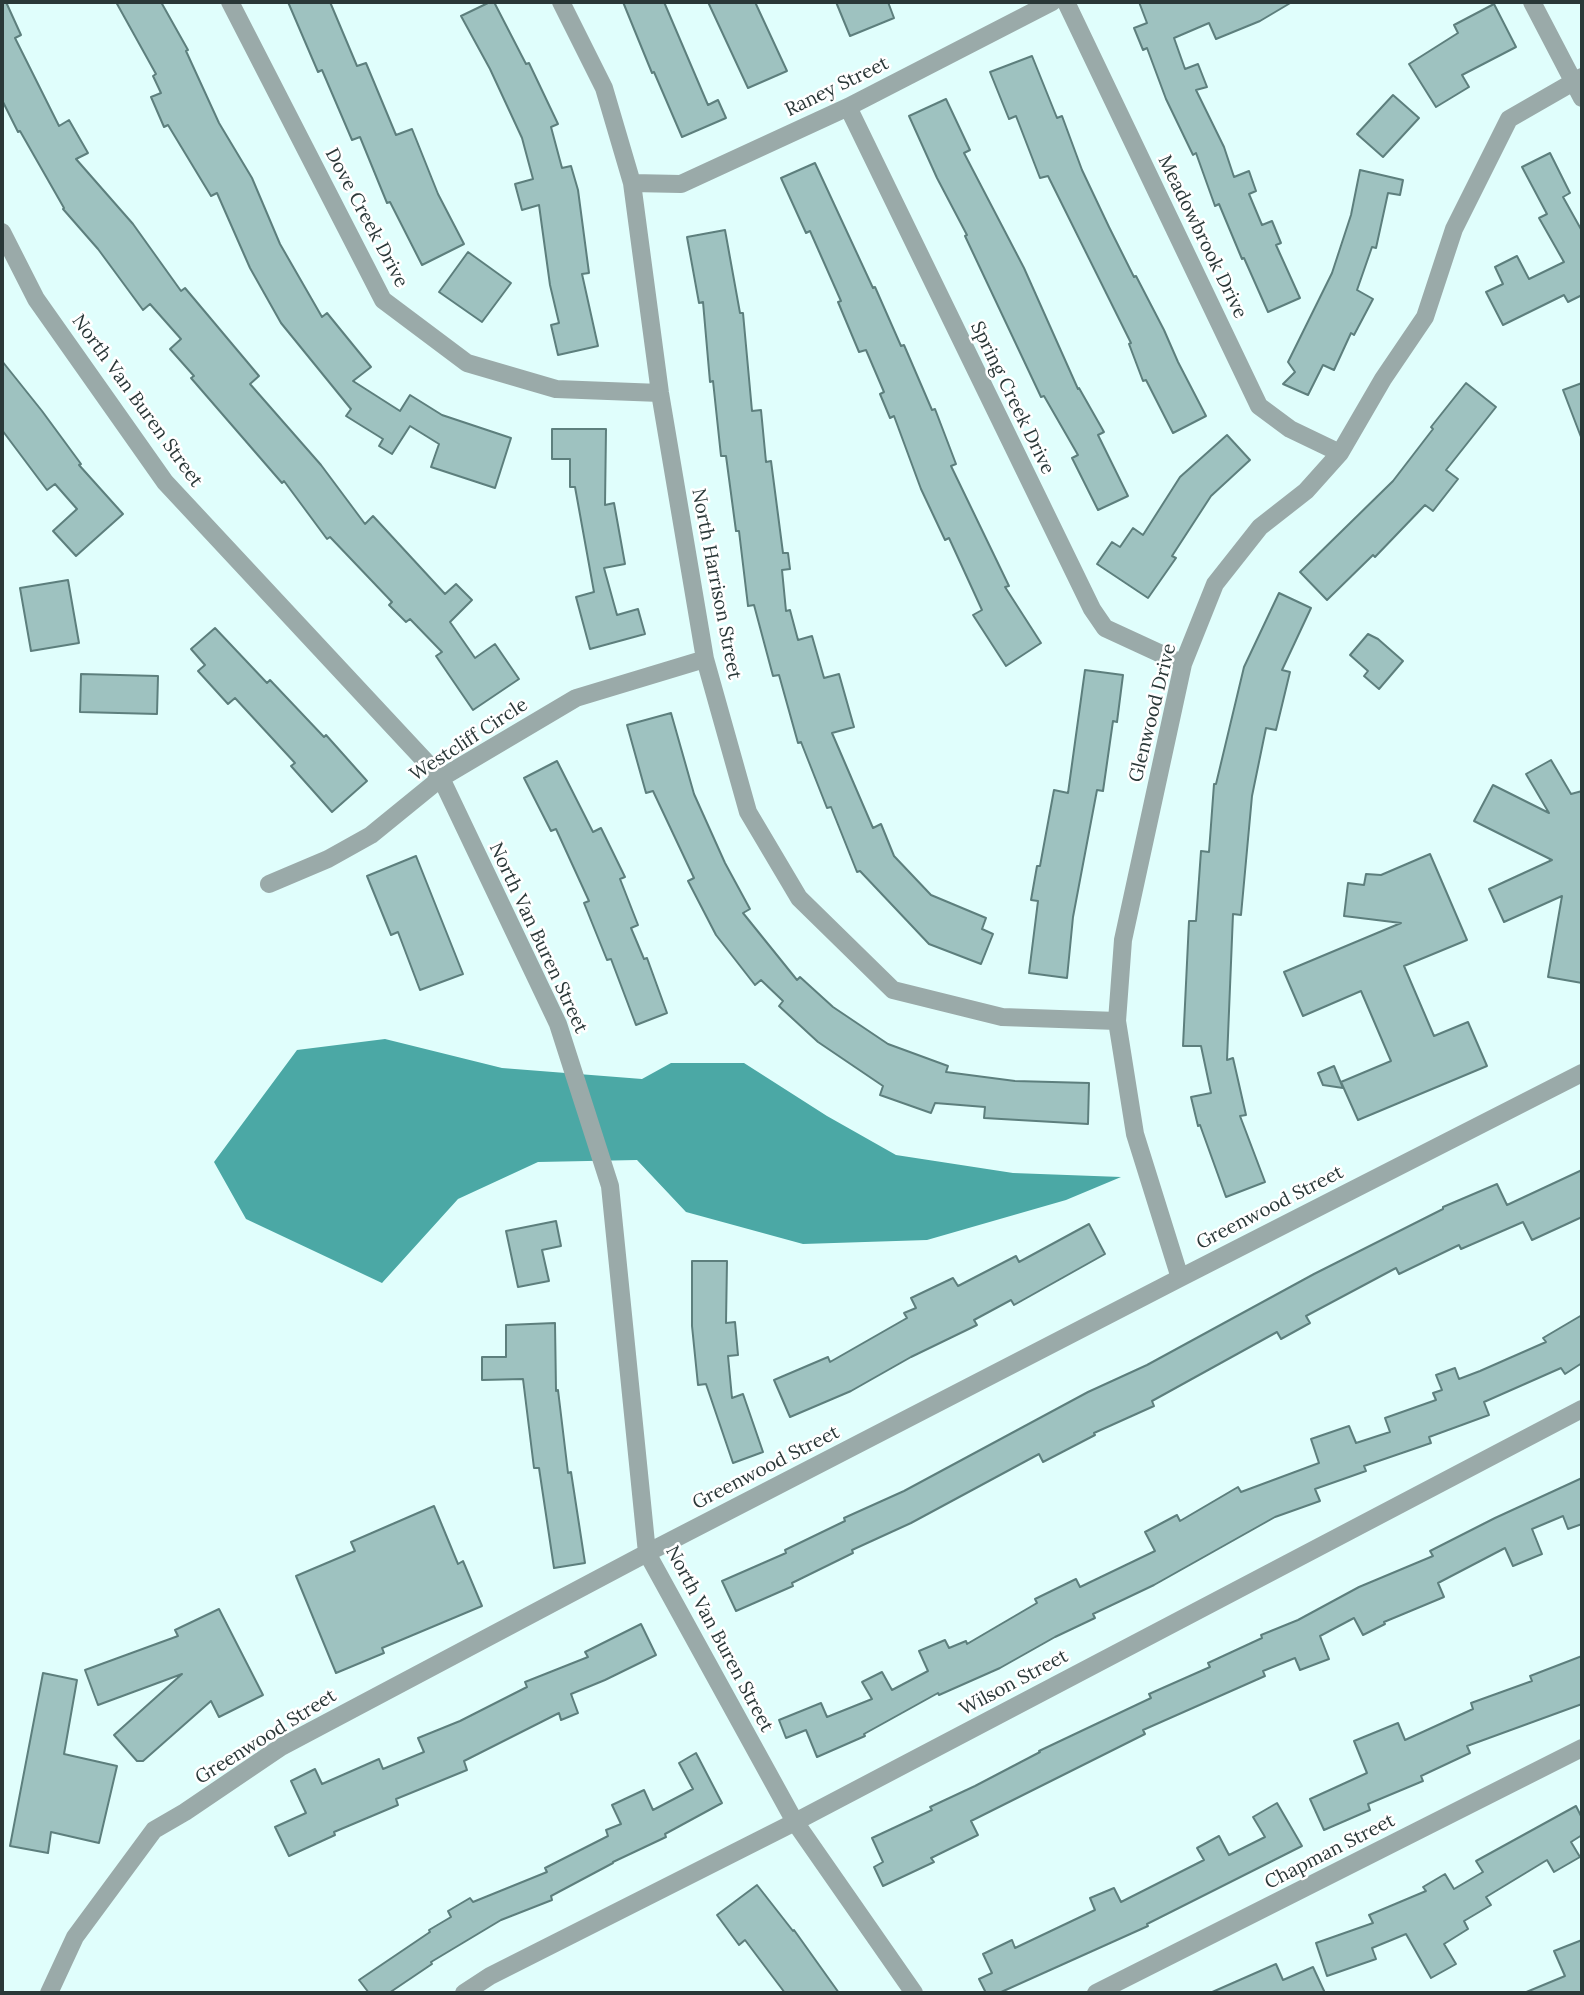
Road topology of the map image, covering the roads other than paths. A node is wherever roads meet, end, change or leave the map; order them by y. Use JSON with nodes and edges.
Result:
{"nodes":[{"id":1,"x":229,"y":2,"type":"edge"},
{"id":2,"x":561,"y":2,"type":"edge"},
{"id":3,"x":1052,"y":2,"type":"edge"},
{"id":4,"x":1066,"y":2,"type":"edge"},
{"id":5,"x":1532,"y":2,"type":"edge"},
{"id":6,"x":1578,"y":80,"type":"edge"},
{"id":7,"x":1582,"y":98,"type":"edge"},
{"id":8,"x":848,"y":107,"type":"junction"},
{"id":9,"x":632,"y":183,"type":"junction"},
{"id":10,"x":2,"y":232,"type":"edge"},
{"id":11,"x":660,"y":393,"type":"junction"},
{"id":12,"x":1340,"y":453,"type":"junction"},
{"id":13,"x":705,"y":659,"type":"junction"},
{"id":14,"x":1182,"y":664,"type":"junction"},
{"id":15,"x":441,"y":778,"type":"junction"},
{"id":16,"x":269,"y":884,"type":"dead end"},
{"id":17,"x":1117,"y":1021,"type":"junction"},
{"id":18,"x":1582,"y":1073,"type":"edge"},
{"id":19,"x":1180,"y":1278,"type":"junction"},
{"id":20,"x":1582,"y":1409,"type":"edge"},
{"id":21,"x":647,"y":1553,"type":"junction"},
{"id":22,"x":1582,"y":1748,"type":"edge"},
{"id":23,"x":795,"y":1822,"type":"junction"},
{"id":24,"x":49,"y":1993,"type":"edge"},
{"id":25,"x":464,"y":1993,"type":"edge"},
{"id":26,"x":914,"y":1993,"type":"edge"},
{"id":27,"x":1096,"y":1993,"type":"edge"}],
"edges":[{"from":1,"to":11,"type":"street","name":"Dove Creek Drive"},
{"from":2,"to":9,"type":"street","name":"North Harrison Street"},
{"from":3,"to":8,"type":"street","name":"Raney Street"},
{"from":4,"to":12,"type":"street","name":"Meadowbrook Drive"},
{"from":5,"to":6,"type":"street"},
{"from":6,"to":7,"type":"street"},
{"from":6,"to":12,"type":"street","name":"Glenwood Drive"},
{"from":8,"to":9,"type":"street","name":"Raney Street"},
{"from":8,"to":14,"type":"street","name":"Spring Creek Drive"},
{"from":9,"to":11,"type":"street","name":"North Harrison Street"},
{"from":10,"to":15,"type":"street","name":"North Van Buren Street"},
{"from":11,"to":13,"type":"street","name":"North Harrison Street"},
{"from":12,"to":14,"type":"street","name":"Glenwood Drive"},
{"from":13,"to":15,"type":"street","name":"Westcliff Circle"},
{"from":13,"to":17,"type":"street","name":"North Harrison Street"},
{"from":14,"to":17,"type":"street","name":"Glenwood Drive"},
{"from":15,"to":16,"type":"street","name":"Westcliff Circle"},
{"from":15,"to":21,"type":"street","name":"North Van Buren Street"},
{"from":17,"to":19,"type":"street","name":"Glenwood Drive"},
{"from":18,"to":19,"type":"street","name":"Greenwood Street"},
{"from":19,"to":21,"type":"street","name":"Greenwood Street"},
{"from":20,"to":23,"type":"street","name":"Wilson Street"},
{"from":21,"to":23,"type":"street","name":"North Van Buren Street"},
{"from":21,"to":24,"type":"street","name":"Greenwood Street"},
{"from":22,"to":27,"type":"street","name":"Chapman Street"},
{"from":23,"to":25,"type":"street","name":"Wilson Street"},
{"from":23,"to":26,"type":"street","name":"North Van Buren Street"}]}
